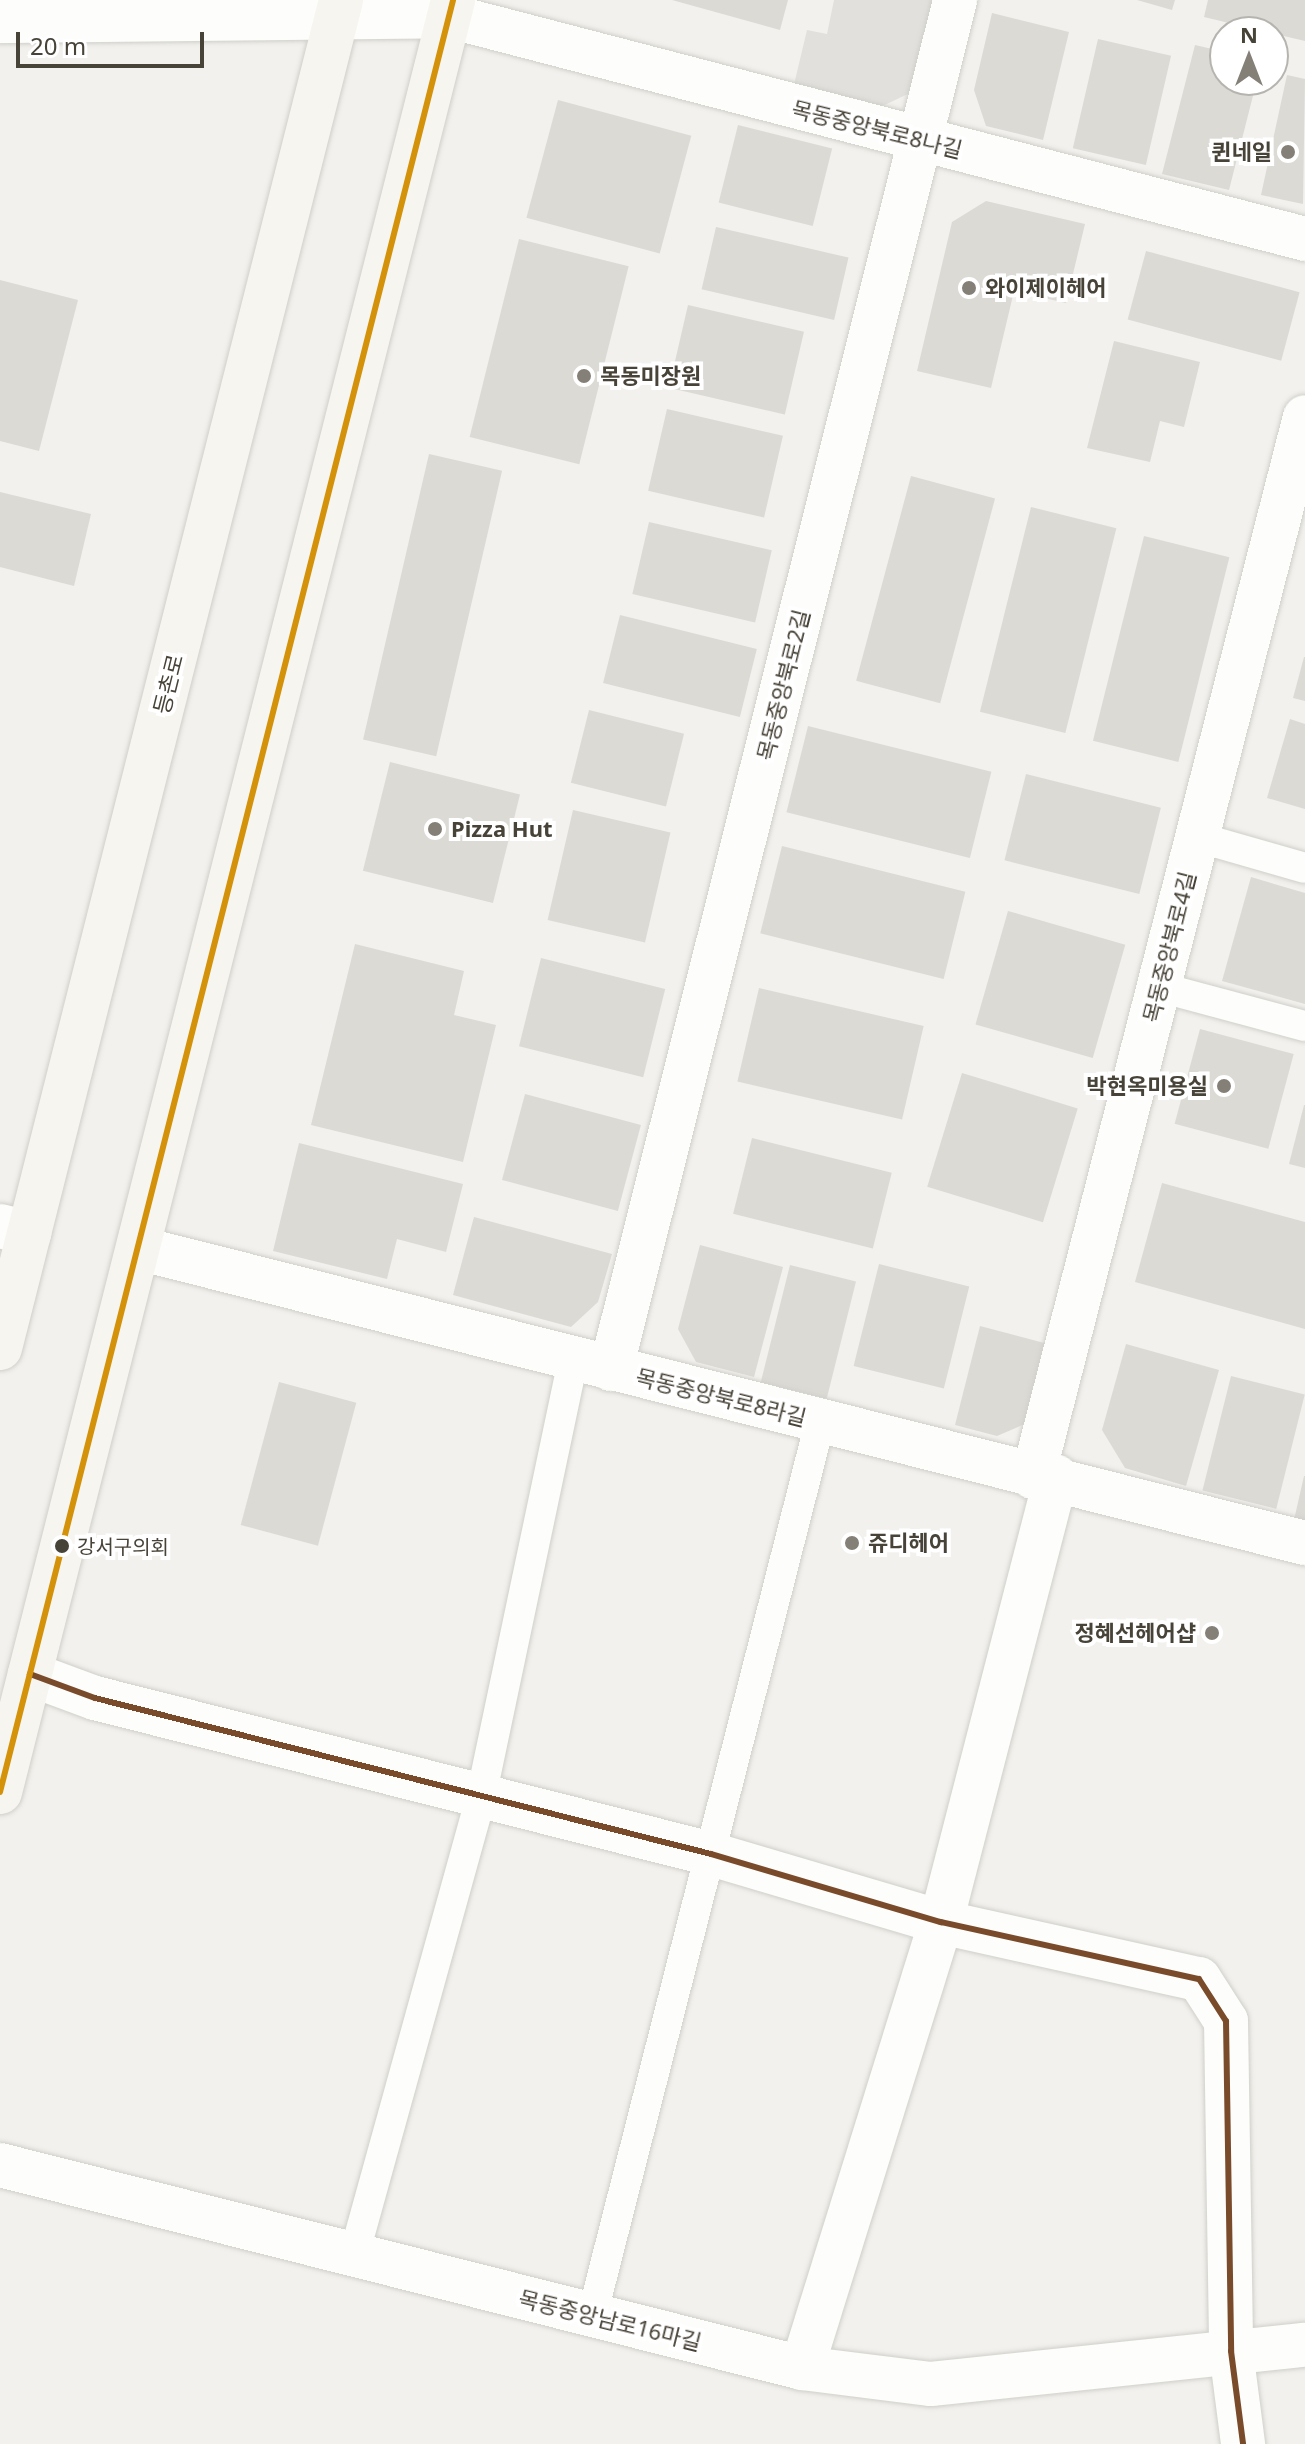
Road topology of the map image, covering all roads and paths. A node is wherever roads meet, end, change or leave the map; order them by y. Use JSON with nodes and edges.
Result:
{"nodes":[{"id":1,"x":955,"y":0,"type":"edge"},
{"id":2,"x":451,"y":8,"type":"edge"},
{"id":3,"x":339,"y":10,"type":"edge"},
{"id":4,"x":0,"y":21,"type":"edge"},
{"id":5,"x":920,"y":140,"type":"junction"},
{"id":6,"x":1305,"y":239,"type":"edge"},
{"id":7,"x":1305,"y":417,"type":"edge"},
{"id":8,"x":1197,"y":837,"type":"junction"},
{"id":9,"x":1305,"y":868,"type":"edge"},
{"id":10,"x":1159,"y":987,"type":"junction"},
{"id":11,"x":1305,"y":1026,"type":"edge"},
{"id":12,"x":14,"y":1229,"type":"edge"},
{"id":13,"x":138,"y":1248,"type":"junction"},
{"id":14,"x":0,"y":1348,"type":"edge"},
{"id":15,"x":592,"y":1364,"type":"junction"},
{"id":16,"x":820,"y":1422,"type":"junction"},
{"id":17,"x":1044,"y":1477,"type":"junction"},
{"id":18,"x":1305,"y":1543,"type":"edge"},
{"id":19,"x":30,"y":1674,"type":"junction"},
{"id":20,"x":0,"y":1792,"type":"edge"},
{"id":21,"x":481,"y":1797,"type":"junction"},
{"id":22,"x":711,"y":1854,"type":"junction"},
{"id":23,"x":941,"y":1922,"type":"junction"},
{"id":24,"x":0,"y":2165,"type":"edge"},
{"id":25,"x":354,"y":2255,"type":"junction"},
{"id":26,"x":592,"y":2316,"type":"junction"},
{"id":27,"x":1305,"y":2345,"type":"edge"},
{"id":28,"x":1231,"y":2351,"type":"junction"},
{"id":29,"x":802,"y":2368,"type":"junction"},
{"id":30,"x":1243,"y":2444,"type":"edge"}],
"edges":[{"from":1,"to":5,"type":"street","name":"목동중앙북로2길"},
{"from":2,"to":3,"type":"street","name":"목동중앙북로8나길"},
{"from":2,"to":5,"type":"street","name":"목동중앙북로8나길"},
{"from":2,"to":13,"type":"main road"},
{"from":3,"to":4,"type":"street"},
{"from":3,"to":12,"type":"main road","name":"등촌로"},
{"from":5,"to":6,"type":"street","name":"목동중앙북로8나길"},
{"from":5,"to":15,"type":"street","name":"목동중앙북로2길"},
{"from":7,"to":8,"type":"street","name":"목동중앙북로4길"},
{"from":8,"to":9,"type":"lane"},
{"from":8,"to":10,"type":"street","name":"목동중앙북로4길"},
{"from":10,"to":11,"type":"lane"},
{"from":10,"to":17,"type":"street","name":"목동중앙북로4길"},
{"from":12,"to":14,"type":"main road","name":"등촌로"},
{"from":13,"to":15,"type":"street","name":"목동중앙북로8라길"},
{"from":13,"to":19,"type":"main road"},
{"from":15,"to":16,"type":"street","name":"목동중앙북로8라길"},
{"from":15,"to":21,"type":"lane"},
{"from":16,"to":17,"type":"street","name":"목동중앙북로8라길"},
{"from":16,"to":22,"type":"lane"},
{"from":17,"to":18,"type":"street","name":"목동중앙북로8라길"},
{"from":17,"to":23,"type":"street","name":"목동중앙북로4길"},
{"from":19,"to":20,"type":"main road"},
{"from":19,"to":21,"type":"street"},
{"from":21,"to":22,"type":"street"},
{"from":21,"to":25,"type":"lane"},
{"from":22,"to":23,"type":"street"},
{"from":22,"to":26,"type":"lane"},
{"from":23,"to":28,"type":"street"},
{"from":23,"to":29,"type":"street","name":"목동중앙북로4길"},
{"from":24,"to":25,"type":"street","name":"목동중앙남로16마길"},
{"from":25,"to":26,"type":"street","name":"목동중앙남로16마길"},
{"from":26,"to":29,"type":"street","name":"목동중앙남로16마길"},
{"from":27,"to":28,"type":"street","name":"목동중앙남로16마길"},
{"from":28,"to":29,"type":"street","name":"목동중앙남로16마길"},
{"from":28,"to":30,"type":"street"}]}
